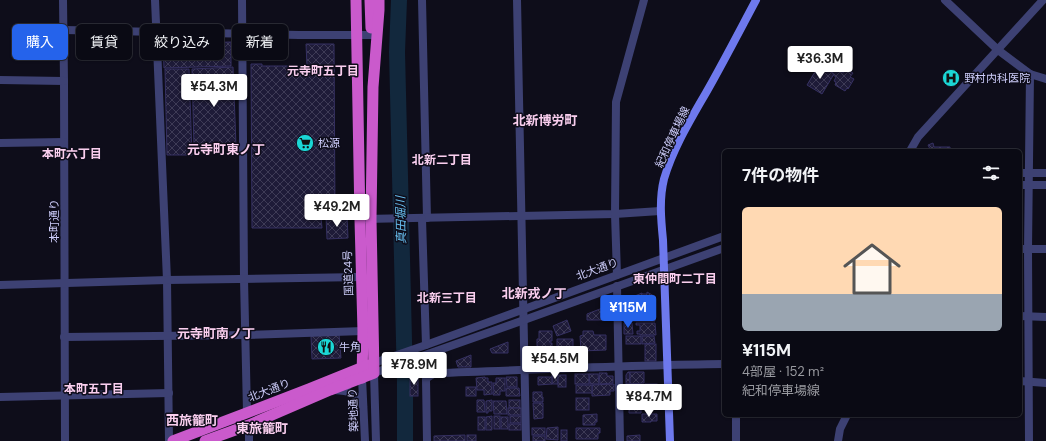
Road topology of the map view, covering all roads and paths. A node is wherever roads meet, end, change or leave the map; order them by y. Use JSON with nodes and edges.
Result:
{"nodes":[{"id":1,"x":63,"y":0,"type":"edge"},
{"id":2,"x":156,"y":0,"type":"edge"},
{"id":3,"x":242,"y":0,"type":"edge"},
{"id":4,"x":356,"y":0,"type":"edge"},
{"id":5,"x":370,"y":0,"type":"edge"},
{"id":6,"x":379,"y":0,"type":"edge"},
{"id":7,"x":422,"y":0,"type":"edge"},
{"id":8,"x":517,"y":0,"type":"edge"},
{"id":9,"x":644,"y":0,"type":"edge"},
{"id":10,"x":756,"y":0,"type":"edge"},
{"id":11,"x":945,"y":0,"type":"edge"},
{"id":12,"x":1043,"y":0,"type":"edge"},
{"id":13,"x":64,"y":24,"type":"edge"},
{"id":14,"x":157,"y":24,"type":"edge"},
{"id":15,"x":242,"y":24,"type":"edge"},
{"id":16,"x":68,"y":30,"type":"edge"},
{"id":17,"x":140,"y":32,"type":"edge"},
{"id":18,"x":288,"y":34,"type":"edge"},
{"id":19,"x":357,"y":35,"type":"junction"},
{"id":20,"x":374,"y":35,"type":"junction"},
{"id":21,"x":998,"y":50,"type":"junction"},
{"id":22,"x":64,"y":60,"type":"edge"},
{"id":23,"x":158,"y":60,"type":"edge"},
{"id":24,"x":242,"y":60,"type":"edge"},
{"id":25,"x":1030,"y":74,"type":"junction"},
{"id":26,"x":1046,"y":79,"type":"edge"},
{"id":27,"x":0,"y":80,"type":"edge"},
{"id":28,"x":64,"y":81,"type":"junction"},
{"id":29,"x":64,"y":142,"type":"junction"},
{"id":30,"x":0,"y":143,"type":"edge"},
{"id":31,"x":911,"y":149,"type":"edge"},
{"id":32,"x":1022,"y":173,"type":"edge"},
{"id":33,"x":1029,"y":173,"type":"junction"},
{"id":34,"x":1046,"y":173,"type":"edge"},
{"id":35,"x":1022,"y":185,"type":"edge"},
{"id":36,"x":1029,"y":185,"type":"junction"},
{"id":37,"x":1046,"y":185,"type":"edge"},
{"id":38,"x":660,"y":211,"type":"junction"},
{"id":39,"x":615,"y":214,"type":"junction"},
{"id":40,"x":521,"y":217,"type":"junction"},
{"id":41,"x":424,"y":218,"type":"junction"},
{"id":42,"x":371,"y":219,"type":"junction"},
{"id":43,"x":360,"y":220,"type":"junction"},
{"id":44,"x":722,"y":237,"type":"edge"},
{"id":45,"x":722,"y":249,"type":"edge"},
{"id":46,"x":1024,"y":249,"type":"edge"},
{"id":47,"x":1046,"y":249,"type":"edge"},
{"id":48,"x":663,"y":258,"type":"junction"},
{"id":49,"x":664,"y":270,"type":"junction"},
{"id":50,"x":617,"y":275,"type":"junction"},
{"id":51,"x":362,"y":277,"type":"junction"},
{"id":52,"x":244,"y":279,"type":"junction"},
{"id":53,"x":167,"y":280,"type":"junction"},
{"id":54,"x":65,"y":283,"type":"junction"},
{"id":55,"x":0,"y":285,"type":"edge"},
{"id":56,"x":617,"y":286,"type":"junction"},
{"id":57,"x":524,"y":309,"type":"junction"},
{"id":58,"x":1022,"y":316,"type":"edge"},
{"id":59,"x":1029,"y":316,"type":"junction"},
{"id":60,"x":1046,"y":317,"type":"edge"},
{"id":61,"x":524,"y":320,"type":"junction"},
{"id":62,"x":363,"y":331,"type":"junction"},
{"id":63,"x":245,"y":335,"type":"junction"},
{"id":64,"x":168,"y":336,"type":"junction"},
{"id":65,"x":64,"y":337,"type":"junction"},
{"id":66,"x":426,"y":345,"type":"junction"},
{"id":67,"x":438,"y":351,"type":"junction"},
{"id":68,"x":722,"y":364,"type":"edge"},
{"id":69,"x":667,"y":365,"type":"junction"},
{"id":70,"x":618,"y":366,"type":"junction"},
{"id":71,"x":374,"y":368,"type":"junction"},
{"id":72,"x":525,"y":370,"type":"junction"},
{"id":73,"x":362,"y":373,"type":"junction"},
{"id":74,"x":436,"y":373,"type":"junction"},
{"id":75,"x":1024,"y":381,"type":"edge"},
{"id":76,"x":1046,"y":383,"type":"edge"},
{"id":77,"x":330,"y":390,"type":"junction"},
{"id":78,"x":169,"y":393,"type":"junction"},
{"id":79,"x":65,"y":395,"type":"junction"},
{"id":80,"x":0,"y":397,"type":"edge"},
{"id":81,"x":364,"y":407,"type":"junction"},
{"id":82,"x":247,"y":412,"type":"junction"},
{"id":83,"x":736,"y":417,"type":"edge"},
{"id":84,"x":846,"y":417,"type":"edge"},
{"id":85,"x":249,"y":425,"type":"junction"},
{"id":86,"x":65,"y":441,"type":"edge"},
{"id":87,"x":169,"y":441,"type":"edge"},
{"id":88,"x":173,"y":441,"type":"edge"},
{"id":89,"x":205,"y":441,"type":"edge"},
{"id":90,"x":249,"y":441,"type":"edge"},
{"id":91,"x":365,"y":441,"type":"edge"},
{"id":92,"x":376,"y":441,"type":"edge"},
{"id":93,"x":426,"y":441,"type":"edge"},
{"id":94,"x":526,"y":441,"type":"edge"},
{"id":95,"x":620,"y":441,"type":"edge"},
{"id":96,"x":670,"y":441,"type":"edge"},
{"id":97,"x":736,"y":441,"type":"edge"},
{"id":98,"x":838,"y":441,"type":"edge"},
{"id":99,"x":1029,"y":441,"type":"edge"}],
"edges":[{"from":1,"to":13,"type":"street","name":"本町通り"},
{"from":2,"to":14,"type":"street"},
{"from":3,"to":15,"type":"street"},
{"from":4,"to":19,"type":"highway","name":"国道24号"},
{"from":5,"to":20,"type":"highway"},
{"from":6,"to":20,"type":"highway"},
{"from":7,"to":41,"type":"street"},
{"from":8,"to":40,"type":"street"},
{"from":9,"to":39,"type":"street"},
{"from":10,"to":38,"type":"main road","name":"紀和停車場線"},
{"from":11,"to":21,"type":"street"},
{"from":12,"to":21,"type":"street"},
{"from":16,"to":17,"type":"street"},
{"from":18,"to":19,"type":"street"},
{"from":19,"to":20,"type":"street"},
{"from":19,"to":43,"type":"highway","name":"国道24号"},
{"from":20,"to":42,"type":"highway"},
{"from":21,"to":25,"type":"street"},
{"from":21,"to":31,"type":"street"},
{"from":22,"to":28,"type":"street","name":"本町通り"},
{"from":23,"to":53,"type":"street"},
{"from":24,"to":52,"type":"street"},
{"from":25,"to":26,"type":"street"},
{"from":25,"to":33,"type":"street"},
{"from":27,"to":28,"type":"street"},
{"from":28,"to":29,"type":"street","name":"本町通り"},
{"from":29,"to":30,"type":"street"},
{"from":29,"to":54,"type":"street","name":"本町通り"},
{"from":32,"to":33,"type":"street"},
{"from":33,"to":34,"type":"street"},
{"from":33,"to":36,"type":"street"},
{"from":35,"to":36,"type":"street"},
{"from":36,"to":37,"type":"street"},
{"from":36,"to":46,"type":"street"},
{"from":38,"to":39,"type":"street"},
{"from":38,"to":48,"type":"main road","name":"紀和停車場線"},
{"from":39,"to":40,"type":"street"},
{"from":39,"to":50,"type":"street"},
{"from":40,"to":41,"type":"street"},
{"from":40,"to":57,"type":"street"},
{"from":41,"to":42,"type":"street"},
{"from":41,"to":66,"type":"street"},
{"from":42,"to":43,"type":"street"},
{"from":42,"to":71,"type":"highway"},
{"from":43,"to":51,"type":"highway","name":"国道24号"},
{"from":44,"to":48,"type":"street","name":"北大通り"},
{"from":45,"to":49,"type":"street"},
{"from":46,"to":47,"type":"street"},
{"from":46,"to":59,"type":"street"},
{"from":48,"to":49,"type":"main road","name":"紀和停車場線"},
{"from":48,"to":50,"type":"street","name":"北大通り"},
{"from":49,"to":56,"type":"street"},
{"from":49,"to":69,"type":"main road","name":"紀和停車場線"},
{"from":50,"to":57,"type":"street","name":"北大通り"},
{"from":51,"to":52,"type":"street"},
{"from":51,"to":62,"type":"highway","name":"国道24号"},
{"from":52,"to":53,"type":"street"},
{"from":52,"to":63,"type":"street"},
{"from":53,"to":54,"type":"street"},
{"from":53,"to":64,"type":"street"},
{"from":54,"to":55,"type":"street"},
{"from":54,"to":65,"type":"street","name":"本町通り"},
{"from":56,"to":61,"type":"street"},
{"from":56,"to":70,"type":"street"},
{"from":57,"to":61,"type":"street"},
{"from":57,"to":66,"type":"street","name":"北大通り"},
{"from":58,"to":59,"type":"street"},
{"from":59,"to":60,"type":"street"},
{"from":59,"to":75,"type":"street"},
{"from":61,"to":67,"type":"street"},
{"from":61,"to":72,"type":"street"},
{"from":62,"to":63,"type":"street"},
{"from":62,"to":73,"type":"highway","name":"国道24号"},
{"from":63,"to":64,"type":"street"},
{"from":63,"to":82,"type":"street"},
{"from":64,"to":65,"type":"street"},
{"from":64,"to":78,"type":"street"},
{"from":65,"to":79,"type":"street","name":"本町通り"},
{"from":66,"to":71,"type":"street","name":"北大通り"},
{"from":67,"to":71,"type":"street"},
{"from":67,"to":74,"type":"street"},
{"from":68,"to":69,"type":"street"},
{"from":69,"to":70,"type":"street"},
{"from":69,"to":96,"type":"main road","name":"紀和停車場線"},
{"from":70,"to":72,"type":"street"},
{"from":70,"to":95,"type":"street"},
{"from":71,"to":73,"type":"highway","name":"北大通り"},
{"from":71,"to":92,"type":"street","name":"築地通り"},
{"from":72,"to":74,"type":"street"},
{"from":72,"to":94,"type":"street"},
{"from":73,"to":77,"type":"highway","name":"北大通り"},
{"from":73,"to":81,"type":"street","name":"築地通り"},
{"from":73,"to":82,"type":"highway","name":"北大通り"},
{"from":74,"to":93,"type":"street"},
{"from":75,"to":76,"type":"street"},
{"from":75,"to":99,"type":"street"},
{"from":77,"to":81,"type":"street"},
{"from":77,"to":85,"type":"highway","name":"北大通り"},
{"from":78,"to":79,"type":"street"},
{"from":78,"to":87,"type":"street"},
{"from":79,"to":80,"type":"street"},
{"from":79,"to":86,"type":"street","name":"本町通り"},
{"from":81,"to":91,"type":"street","name":"築地通り"},
{"from":82,"to":88,"type":"highway","name":"北大通り"},
{"from":83,"to":97,"type":"street"},
{"from":84,"to":98,"type":"street"},
{"from":85,"to":89,"type":"highway","name":"北大通り"},
{"from":85,"to":90,"type":"street"}]}
